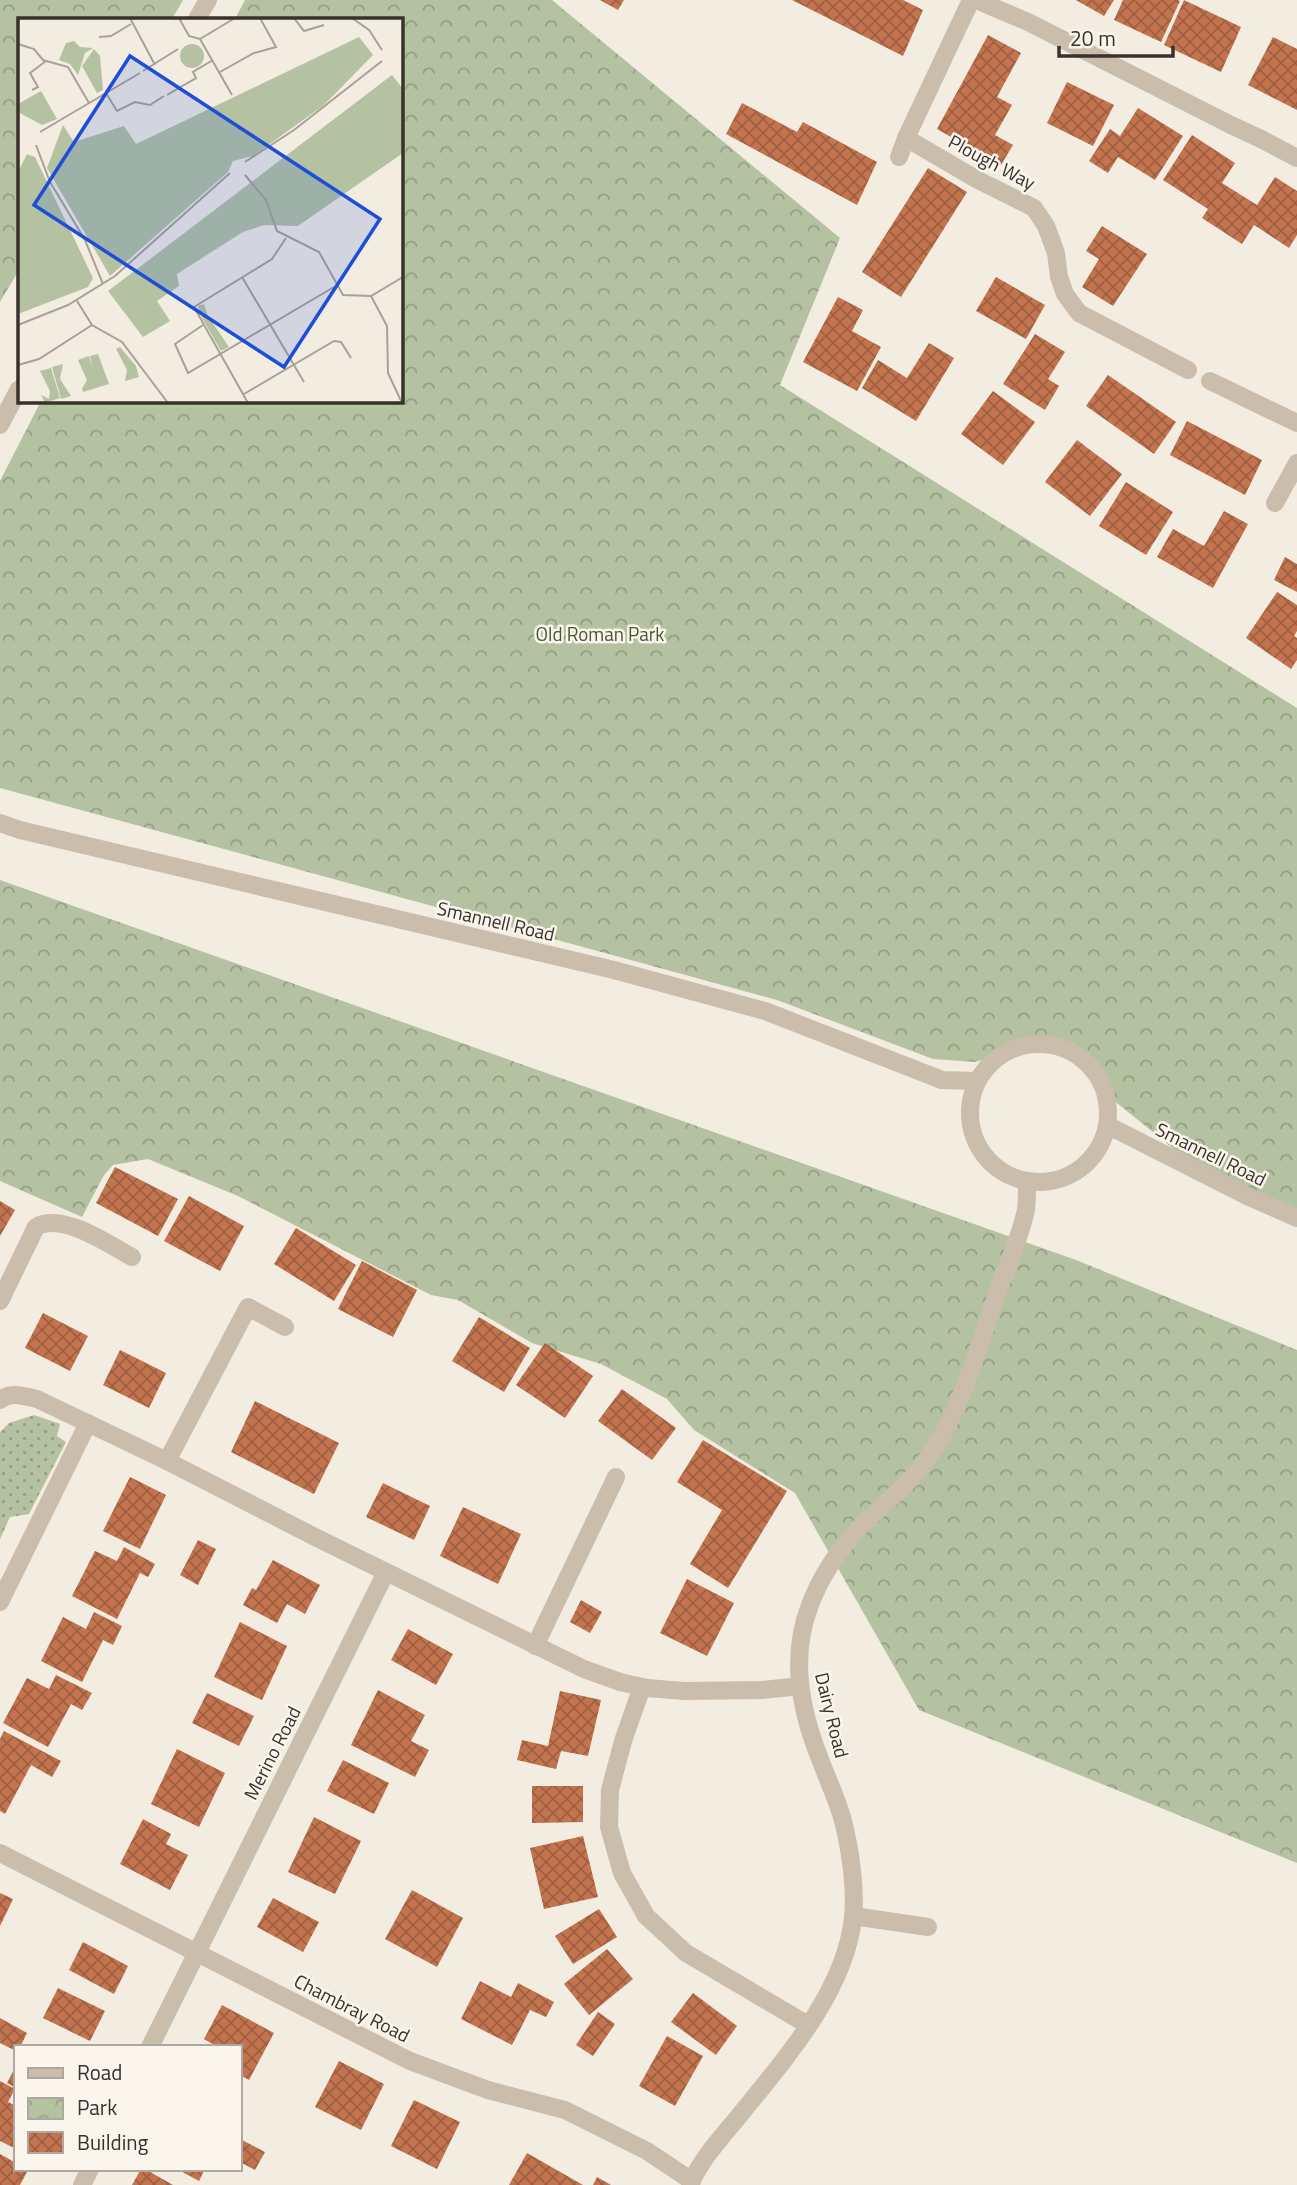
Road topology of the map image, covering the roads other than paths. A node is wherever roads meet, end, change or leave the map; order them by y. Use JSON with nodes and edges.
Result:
{"nodes":[{"id":1,"x":208,"y":0,"type":"edge"},
{"id":2,"x":971,"y":0,"type":"edge"},
{"id":3,"x":976,"y":0,"type":"edge"},
{"id":4,"x":198,"y":18,"type":"edge"},
{"id":5,"x":906,"y":138,"type":"junction"},
{"id":6,"x":899,"y":157,"type":"dead end"},
{"id":7,"x":1297,"y":158,"type":"edge"},
{"id":8,"x":18,"y":391,"type":"edge"},
{"id":9,"x":1297,"y":423,"type":"edge"},
{"id":10,"x":0,"y":425,"type":"edge"},
{"id":11,"x":1297,"y":463,"type":"edge"},
{"id":12,"x":1275,"y":503,"type":"dead end"},
{"id":13,"x":0,"y":823,"type":"edge"},
{"id":14,"x":975,"y":1082,"type":"junction"},
{"id":15,"x":1107,"y":1125,"type":"junction"},
{"id":16,"x":1027,"y":1182,"type":"junction"},
{"id":17,"x":1297,"y":1218,"type":"edge"},
{"id":18,"x":131,"y":1257,"type":"dead end"},
{"id":19,"x":0,"y":1301,"type":"edge"},
{"id":20,"x":285,"y":1327,"type":"dead end"},
{"id":21,"x":2,"y":1393,"type":"edge"},
{"id":22,"x":88,"y":1423,"type":"junction"},
{"id":23,"x":167,"y":1461,"type":"junction"},
{"id":24,"x":616,"y":1477,"type":"dead end"},
{"id":25,"x":386,"y":1572,"type":"junction"},
{"id":26,"x":0,"y":1602,"type":"edge"},
{"id":27,"x":534,"y":1646,"type":"junction"},
{"id":28,"x":800,"y":1686,"type":"junction"},
{"id":29,"x":642,"y":1687,"type":"junction"},
{"id":30,"x":0,"y":1853,"type":"edge"},
{"id":31,"x":853,"y":1916,"type":"junction"},
{"id":32,"x":928,"y":1927,"type":"dead end"},
{"id":33,"x":196,"y":1953,"type":"junction"},
{"id":34,"x":808,"y":2025,"type":"junction"},
{"id":35,"x":151,"y":2045,"type":"edge"},
{"id":36,"x":691,"y":2183,"type":"edge"}],
"edges":[{"from":1,"to":4,"type":"street"},
{"from":2,"to":5,"type":"street"},
{"from":3,"to":7,"type":"street"},
{"from":5,"to":6,"type":"street"},
{"from":5,"to":9,"type":"street","name":"Plough Way"},
{"from":8,"to":10,"type":"street"},
{"from":11,"to":12,"type":"street"},
{"from":13,"to":14,"type":"street","name":"Smannell Road"},
{"from":14,"to":15,"type":"street"},
{"from":14,"to":16,"type":"street"},
{"from":15,"to":16,"type":"street"},
{"from":15,"to":17,"type":"street","name":"Smannell Road"},
{"from":16,"to":28,"type":"street","name":"Dairy Road"},
{"from":18,"to":19,"type":"street"},
{"from":20,"to":23,"type":"street"},
{"from":21,"to":22,"type":"street"},
{"from":22,"to":23,"type":"street"},
{"from":22,"to":26,"type":"street"},
{"from":23,"to":25,"type":"street"},
{"from":24,"to":27,"type":"street"},
{"from":25,"to":27,"type":"street"},
{"from":25,"to":33,"type":"street","name":"Merino Road"},
{"from":27,"to":29,"type":"street"},
{"from":28,"to":29,"type":"street"},
{"from":28,"to":31,"type":"street","name":"Dairy Road"},
{"from":29,"to":34,"type":"street"},
{"from":30,"to":33,"type":"street","name":"Chambray Road"},
{"from":31,"to":32,"type":"street"},
{"from":31,"to":34,"type":"street","name":"Dairy Road"},
{"from":33,"to":35,"type":"street","name":"Merino Road"},
{"from":33,"to":36,"type":"street","name":"Chambray Road"},
{"from":34,"to":36,"type":"street","name":"Dairy Road"}]}
